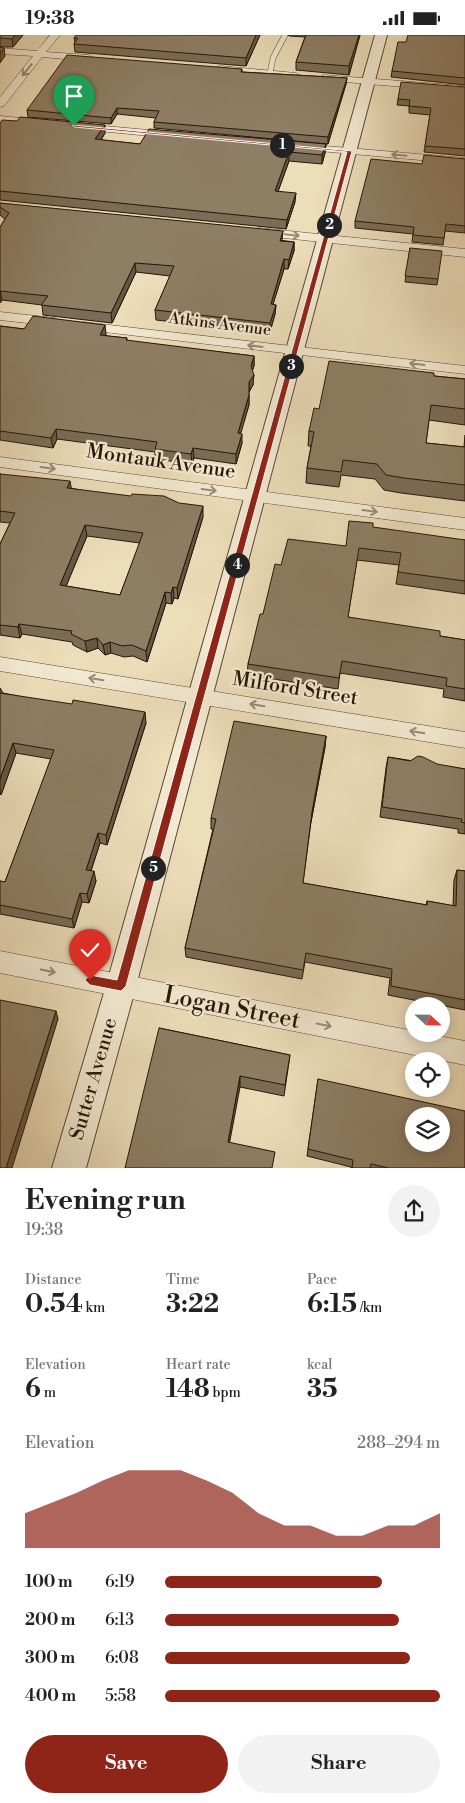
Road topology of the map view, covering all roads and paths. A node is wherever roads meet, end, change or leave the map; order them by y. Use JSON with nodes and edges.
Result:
{"nodes":[{"id":1,"x":55,"y":35,"type":"edge"},
{"id":2,"x":285,"y":35,"type":"edge"},
{"id":3,"x":381,"y":35,"type":"edge"},
{"id":4,"x":0,"y":51,"type":"edge"},
{"id":5,"x":40,"y":55,"type":"junction"},
{"id":6,"x":95,"y":59,"type":"edge"},
{"id":7,"x":212,"y":69,"type":"edge"},
{"id":8,"x":270,"y":73,"type":"junction"},
{"id":9,"x":368,"y":81,"type":"junction"},
{"id":10,"x":465,"y":89,"type":"edge"},
{"id":11,"x":0,"y":104,"type":"edge"},
{"id":12,"x":0,"y":119,"type":"edge"},
{"id":13,"x":48,"y":124,"type":"edge"},
{"id":14,"x":68,"y":125,"type":"edge"},
{"id":15,"x":186,"y":136,"type":"edge"},
{"id":16,"x":285,"y":145,"type":"edge"},
{"id":17,"x":350,"y":151,"type":"junction"},
{"id":18,"x":465,"y":161,"type":"edge"},
{"id":19,"x":248,"y":231,"type":"edge"},
{"id":20,"x":326,"y":239,"type":"junction"},
{"id":21,"x":465,"y":253,"type":"edge"},
{"id":22,"x":0,"y":316,"type":"edge"},
{"id":23,"x":295,"y":350,"type":"junction"},
{"id":24,"x":465,"y":370,"type":"edge"},
{"id":25,"x":0,"y":462,"type":"edge"},
{"id":26,"x":255,"y":496,"type":"junction"},
{"id":27,"x":465,"y":524,"type":"edge"},
{"id":28,"x":0,"y":664,"type":"edge"},
{"id":29,"x":200,"y":696,"type":"junction"},
{"id":30,"x":465,"y":740,"type":"edge"},
{"id":31,"x":0,"y":962,"type":"edge"},
{"id":32,"x":121,"y":986,"type":"junction"},
{"id":33,"x":465,"y":1053,"type":"edge"},
{"id":34,"x":69,"y":1168,"type":"edge"}],
"edges":[{"from":1,"to":5,"type":"street"},
{"from":2,"to":8,"type":"lane"},
{"from":3,"to":9,"type":"street","name":"Sutter Avenue"},
{"from":4,"to":5,"type":"street"},
{"from":5,"to":6,"type":"street"},
{"from":5,"to":11,"type":"street","one_way":true},
{"from":7,"to":8,"type":"street"},
{"from":8,"to":9,"type":"street"},
{"from":9,"to":10,"type":"street"},
{"from":9,"to":17,"type":"street","name":"Sutter Avenue"},
{"from":12,"to":13,"type":"street"},
{"from":14,"to":15,"type":"street"},
{"from":16,"to":17,"type":"street"},
{"from":18,"to":17,"type":"street","one_way":true},
{"from":17,"to":20,"type":"street","name":"Sutter Avenue"},
{"from":19,"to":20,"type":"street","one_way":true},
{"from":20,"to":21,"type":"street"},
{"from":20,"to":23,"type":"street","name":"Sutter Avenue"},
{"from":23,"to":22,"type":"street","name":"Atkins Avenue","one_way":true},
{"from":24,"to":23,"type":"street","name":"Atkins Avenue","one_way":true},
{"from":23,"to":26,"type":"street","name":"Sutter Avenue"},
{"from":25,"to":26,"type":"street","name":"Montauk Avenue","one_way":true},
{"from":26,"to":27,"type":"street","name":"Montauk Avenue","one_way":true},
{"from":26,"to":29,"type":"street","name":"Sutter Avenue"},
{"from":29,"to":28,"type":"street","name":"Milford Street","one_way":true},
{"from":30,"to":29,"type":"street","name":"Milford Street","one_way":true},
{"from":29,"to":32,"type":"street","name":"Sutter Avenue"},
{"from":31,"to":32,"type":"street","name":"Logan Street","one_way":true},
{"from":32,"to":33,"type":"street","name":"Logan Street","one_way":true},
{"from":32,"to":34,"type":"street","name":"Sutter Avenue"}]}
